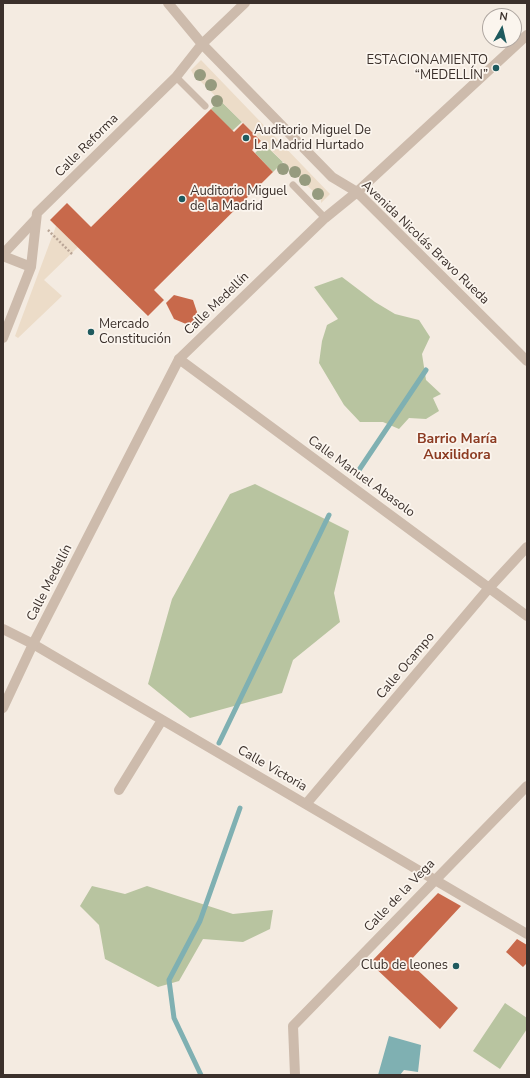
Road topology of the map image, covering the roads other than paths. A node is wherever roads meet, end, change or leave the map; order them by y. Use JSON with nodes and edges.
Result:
{"nodes":[{"id":1,"x":168,"y":3,"type":"edge"},
{"id":2,"x":245,"y":3,"type":"edge"},
{"id":3,"x":527,"y":35,"type":"edge"},
{"id":4,"x":202,"y":44,"type":"junction"},
{"id":5,"x":176,"y":77,"type":"junction"},
{"id":6,"x":205,"y":106,"type":"dead end"},
{"id":7,"x":293,"y":185,"type":"dead end"},
{"id":8,"x":357,"y":192,"type":"junction"},
{"id":9,"x":326,"y":218,"type":"junction"},
{"id":10,"x":36,"y":219,"type":"junction"},
{"id":11,"x":3,"y":255,"type":"edge"},
{"id":12,"x":31,"y":266,"type":"junction"},
{"id":13,"x":3,"y":338,"type":"edge"},
{"id":14,"x":179,"y":359,"type":"junction"},
{"id":15,"x":527,"y":360,"type":"edge"},
{"id":16,"x":527,"y":547,"type":"edge"},
{"id":17,"x":489,"y":588,"type":"junction"},
{"id":18,"x":527,"y":616,"type":"edge"},
{"id":19,"x":3,"y":629,"type":"edge"},
{"id":20,"x":33,"y":644,"type":"junction"},
{"id":21,"x":3,"y":708,"type":"edge"},
{"id":22,"x":162,"y":720,"type":"junction"},
{"id":23,"x":527,"y":786,"type":"edge"},
{"id":24,"x":119,"y":790,"type":"dead end"},
{"id":25,"x":306,"y":804,"type":"junction"},
{"id":26,"x":434,"y":880,"type":"junction"},
{"id":27,"x":527,"y":934,"type":"edge"},
{"id":28,"x":294,"y":1075,"type":"edge"}],
"edges":[{"from":1,"to":4,"type":"street","name":"Avenida Nicolás Bravo Rueda"},
{"from":2,"to":4,"type":"street","name":"Calle Reforma"},
{"from":3,"to":8,"type":"street","name":"Calle Medellín"},
{"from":4,"to":5,"type":"street","name":"Calle Reforma"},
{"from":4,"to":8,"type":"street","name":"Avenida Nicolás Bravo Rueda"},
{"from":5,"to":6,"type":"lane"},
{"from":5,"to":10,"type":"street","name":"Calle Reforma"},
{"from":7,"to":9,"type":"lane"},
{"from":8,"to":9,"type":"street","name":"Calle Medellín"},
{"from":8,"to":15,"type":"street","name":"Avenida Nicolás Bravo Rueda"},
{"from":9,"to":14,"type":"street","name":"Calle Medellín"},
{"from":10,"to":11,"type":"street","name":"Calle Reforma"},
{"from":10,"to":12,"type":"street"},
{"from":11,"to":12,"type":"street"},
{"from":12,"to":13,"type":"street"},
{"from":14,"to":17,"type":"street","name":"Calle Manuel Abasolo"},
{"from":14,"to":20,"type":"street","name":"Calle Medellín"},
{"from":16,"to":17,"type":"street","name":"Calle Ocampo"},
{"from":17,"to":18,"type":"street","name":"Calle Manuel Abasolo"},
{"from":17,"to":25,"type":"street","name":"Calle Ocampo"},
{"from":19,"to":20,"type":"street","name":"Calle Victoria"},
{"from":20,"to":21,"type":"street","name":"Calle Medellín"},
{"from":20,"to":22,"type":"street","name":"Calle Victoria"},
{"from":22,"to":24,"type":"street"},
{"from":22,"to":25,"type":"street","name":"Calle Victoria"},
{"from":23,"to":26,"type":"street","name":"Calle de la Vega"},
{"from":25,"to":26,"type":"street","name":"Calle Victoria"},
{"from":26,"to":27,"type":"street","name":"Calle Victoria"},
{"from":26,"to":28,"type":"street","name":"Calle de la Vega"}]}
